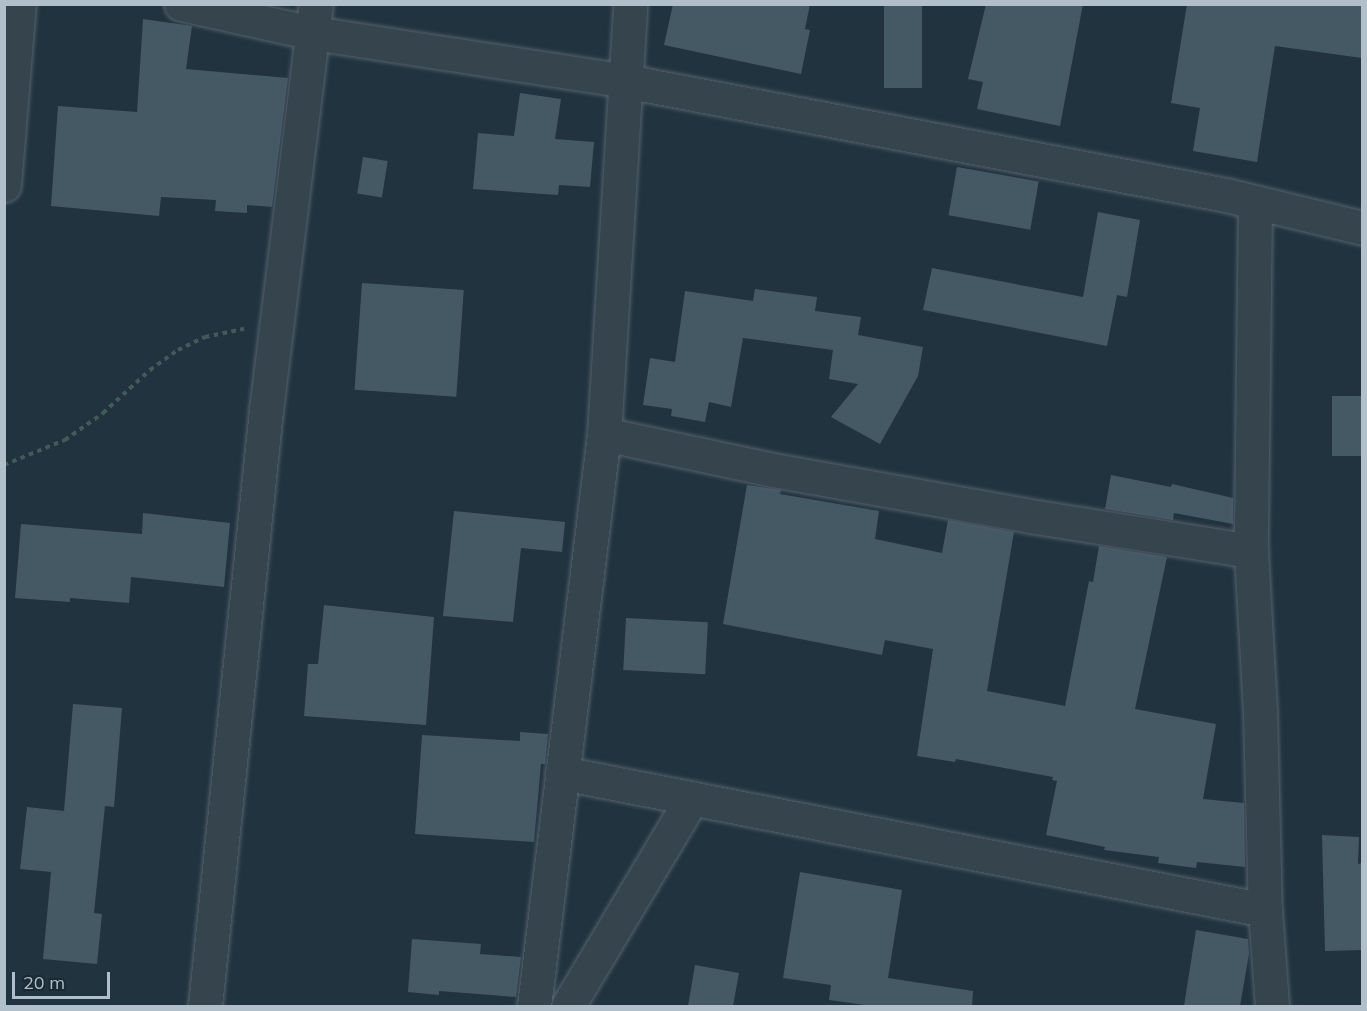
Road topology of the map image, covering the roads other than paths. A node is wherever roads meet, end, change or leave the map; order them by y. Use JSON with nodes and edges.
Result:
{"nodes":[{"id":1,"x":20,"y":4,"type":"edge"},
{"id":2,"x":181,"y":4,"type":"edge"},
{"id":3,"x":630,"y":4,"type":"edge"},
{"id":4,"x":315,"y":19,"type":"edge"},
{"id":5,"x":625,"y":81,"type":"junction"},
{"id":6,"x":4,"y":184,"type":"edge"},
{"id":7,"x":1256,"y":204,"type":"junction"},
{"id":8,"x":1362,"y":228,"type":"edge"},
{"id":9,"x":604,"y":434,"type":"junction"},
{"id":10,"x":1251,"y":551,"type":"junction"},
{"id":11,"x":562,"y":773,"type":"junction"},
{"id":12,"x":692,"y":798,"type":"junction"},
{"id":13,"x":1265,"y":910,"type":"junction"},
{"id":14,"x":205,"y":1006,"type":"edge"},
{"id":15,"x":534,"y":1006,"type":"edge"},
{"id":16,"x":568,"y":1006,"type":"edge"},
{"id":17,"x":1272,"y":1006,"type":"edge"}],
"edges":[{"from":1,"to":6,"type":"street"},
{"from":2,"to":4,"type":"street"},
{"from":3,"to":5,"type":"street"},
{"from":4,"to":5,"type":"street"},
{"from":4,"to":14,"type":"street"},
{"from":5,"to":7,"type":"street"},
{"from":5,"to":9,"type":"street"},
{"from":7,"to":8,"type":"street"},
{"from":7,"to":10,"type":"street"},
{"from":9,"to":10,"type":"street"},
{"from":9,"to":11,"type":"street"},
{"from":10,"to":13,"type":"street"},
{"from":11,"to":12,"type":"street"},
{"from":11,"to":15,"type":"street"},
{"from":12,"to":13,"type":"street"},
{"from":12,"to":16,"type":"street"},
{"from":13,"to":17,"type":"street"}]}
